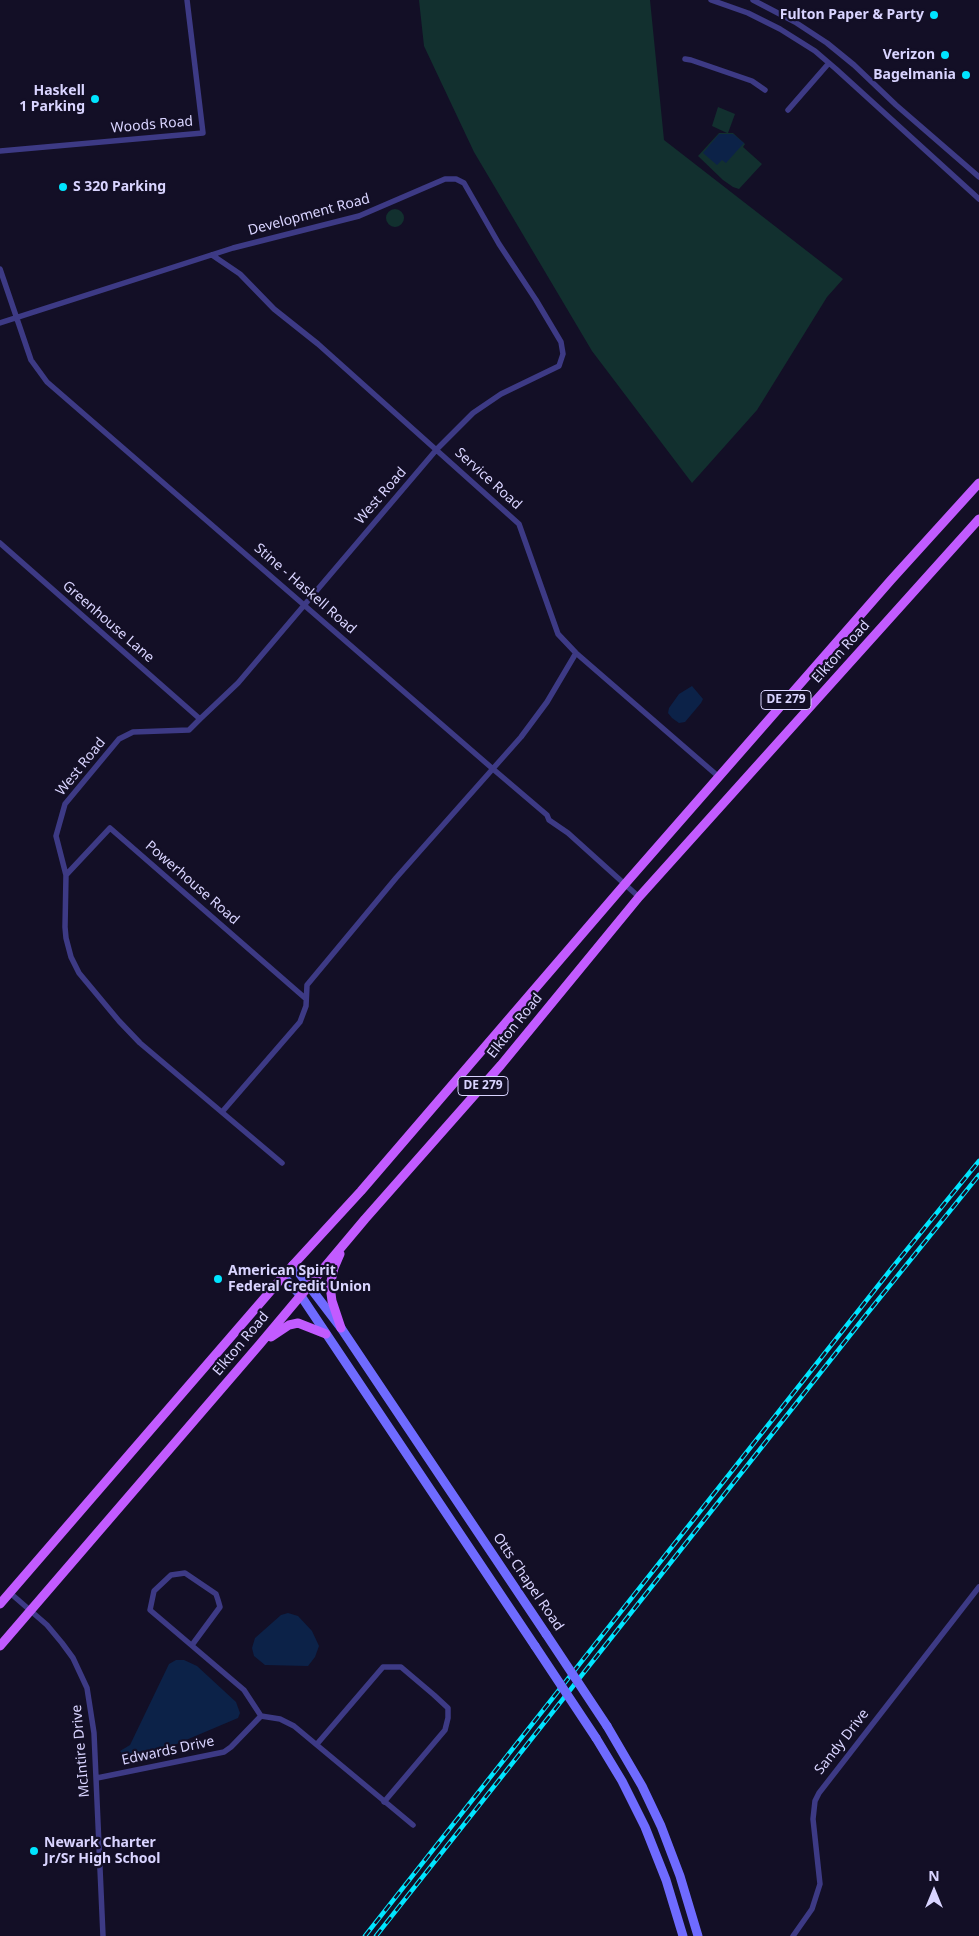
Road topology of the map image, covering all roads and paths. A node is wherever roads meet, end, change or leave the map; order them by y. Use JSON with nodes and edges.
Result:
{"nodes":[{"id":1,"x":186,"y":0,"type":"edge"},
{"id":2,"x":711,"y":0,"type":"edge"},
{"id":3,"x":753,"y":0,"type":"edge"},
{"id":4,"x":685,"y":59,"type":"dead end"},
{"id":5,"x":829,"y":63,"type":"junction"},
{"id":6,"x":765,"y":90,"type":"dead end"},
{"id":7,"x":788,"y":110,"type":"dead end"},
{"id":8,"x":0,"y":151,"type":"edge"},
{"id":9,"x":979,"y":177,"type":"edge"},
{"id":10,"x":979,"y":199,"type":"edge"},
{"id":11,"x":212,"y":255,"type":"junction"},
{"id":12,"x":0,"y":269,"type":"edge"},
{"id":13,"x":15,"y":318,"type":"junction"},
{"id":14,"x":0,"y":323,"type":"edge"},
{"id":15,"x":437,"y":449,"type":"junction"},
{"id":16,"x":979,"y":483,"type":"edge"},
{"id":17,"x":979,"y":519,"type":"edge"},
{"id":18,"x":0,"y":543,"type":"edge"},
{"id":19,"x":305,"y":605,"type":"junction"},
{"id":20,"x":576,"y":653,"type":"junction"},
{"id":21,"x":200,"y":719,"type":"junction"},
{"id":22,"x":493,"y":769,"type":"junction"},
{"id":23,"x":719,"y":777,"type":"junction"},
{"id":24,"x":66,"y":875,"type":"junction"},
{"id":25,"x":625,"y":884,"type":"junction"},
{"id":26,"x":638,"y":897,"type":"junction"},
{"id":27,"x":305,"y":998,"type":"junction"},
{"id":28,"x":222,"y":1112,"type":"junction"},
{"id":29,"x":282,"y":1163,"type":"dead end"},
{"id":30,"x":345,"y":1244,"type":"junction"},
{"id":31,"x":294,"y":1265,"type":"junction"},
{"id":32,"x":283,"y":1276,"type":"junction"},
{"id":33,"x":309,"y":1286,"type":"junction"},
{"id":34,"x":301,"y":1296,"type":"junction"},
{"id":35,"x":341,"y":1328,"type":"junction"},
{"id":36,"x":326,"y":1334,"type":"junction"},
{"id":37,"x":260,"y":1344,"type":"junction"},
{"id":38,"x":979,"y":1587,"type":"edge"},
{"id":39,"x":9,"y":1592,"type":"junction"},
{"id":40,"x":0,"y":1604,"type":"edge"},
{"id":41,"x":31,"y":1610,"type":"junction"},
{"id":42,"x":192,"y":1645,"type":"junction"},
{"id":43,"x":0,"y":1646,"type":"edge"},
{"id":44,"x":261,"y":1716,"type":"junction"},
{"id":45,"x":317,"y":1744,"type":"junction"},
{"id":46,"x":97,"y":1778,"type":"junction"},
{"id":47,"x":384,"y":1802,"type":"junction"},
{"id":48,"x":413,"y":1825,"type":"dead end"},
{"id":49,"x":104,"y":1936,"type":"edge"},
{"id":50,"x":683,"y":1936,"type":"edge"},
{"id":51,"x":698,"y":1936,"type":"edge"},
{"id":52,"x":793,"y":1936,"type":"edge"}],
"edges":[{"from":1,"to":8,"type":"street","name":"Woods Road"},
{"from":2,"to":5,"type":"street"},
{"from":3,"to":9,"type":"street"},
{"from":4,"to":6,"type":"street"},
{"from":5,"to":7,"type":"street"},
{"from":5,"to":10,"type":"street"},
{"from":11,"to":13,"type":"street","name":"Development Road"},
{"from":11,"to":15,"type":"street","name":"Service Road"},
{"from":11,"to":15,"type":"street","name":"Development Road"},
{"from":12,"to":13,"type":"street","name":"Stine - Haskell Road"},
{"from":13,"to":14,"type":"street"},
{"from":13,"to":19,"type":"street","name":"Stine - Haskell Road"},
{"from":15,"to":19,"type":"street","name":"West Road"},
{"from":15,"to":20,"type":"street","name":"Service Road"},
{"from":16,"to":23,"type":"main road","name":"Elkton Road","number":"DE 279"},
{"from":17,"to":26,"type":"main road","name":"Elkton Road","number":"DE 279"},
{"from":18,"to":21,"type":"street","name":"Greenhouse Lane"},
{"from":19,"to":21,"type":"street","name":"West Road"},
{"from":19,"to":22,"type":"street","name":"Stine - Haskell Road"},
{"from":20,"to":22,"type":"street"},
{"from":20,"to":23,"type":"street","name":"Service Road"},
{"from":21,"to":24,"type":"street","name":"West Road"},
{"from":22,"to":25,"type":"street","name":"Stine - Haskell Road"},
{"from":22,"to":27,"type":"street"},
{"from":23,"to":25,"type":"main road","name":"Elkton Road","number":"DE 279"},
{"from":24,"to":27,"type":"street","name":"Powerhouse Road"},
{"from":24,"to":28,"type":"street","name":"West Road"},
{"from":25,"to":26,"type":"street","name":"Stine - Haskell Road"},
{"from":25,"to":31,"type":"main road","name":"Elkton Road","number":"DE 279"},
{"from":26,"to":30,"type":"main road","name":"Elkton Road","number":"DE 279"},
{"from":27,"to":28,"type":"street"},
{"from":28,"to":29,"type":"street","name":"West Road"},
{"from":30,"to":33,"type":"main road","name":"Elkton Road","number":"DE 279"},
{"from":30,"to":35,"type":"main road"},
{"from":31,"to":32,"type":"main road","name":"Elkton Road","number":"DE 279"},
{"from":31,"to":33,"type":"main road","name":"Otts Chapel Road"},
{"from":32,"to":34,"type":"main road"},
{"from":32,"to":39,"type":"main road","name":"Elkton Road","number":"DE 279"},
{"from":33,"to":34,"type":"main road","name":"Elkton Road","number":"DE 279"},
{"from":33,"to":35,"type":"main road","name":"Otts Chapel Road"},
{"from":34,"to":36,"type":"main road"},
{"from":34,"to":37,"type":"main road","name":"Elkton Road","number":"DE 279"},
{"from":35,"to":51,"type":"main road","name":"Otts Chapel Road","bridge":true},
{"from":36,"to":37,"type":"main road"},
{"from":36,"to":50,"type":"main road","bridge":true},
{"from":37,"to":41,"type":"main road","name":"Elkton Road","number":"DE 279"},
{"from":38,"to":52,"type":"street","name":"Sandy Drive"},
{"from":39,"to":40,"type":"main road","name":"Elkton Road","number":"DE 279"},
{"from":39,"to":41,"type":"street","name":"McIntire Drive"},
{"from":41,"to":43,"type":"main road","name":"Elkton Road","number":"DE 279"},
{"from":41,"to":46,"type":"street","name":"McIntire Drive"},
{"from":42,"to":42,"type":"street"},
{"from":42,"to":44,"type":"street"},
{"from":44,"to":45,"type":"street"},
{"from":44,"to":46,"type":"street","name":"Edwards Drive"},
{"from":45,"to":47,"type":"street"},
{"from":45,"to":47,"type":"street"},
{"from":46,"to":49,"type":"street","name":"McIntire Drive"},
{"from":47,"to":48,"type":"street"}]}
